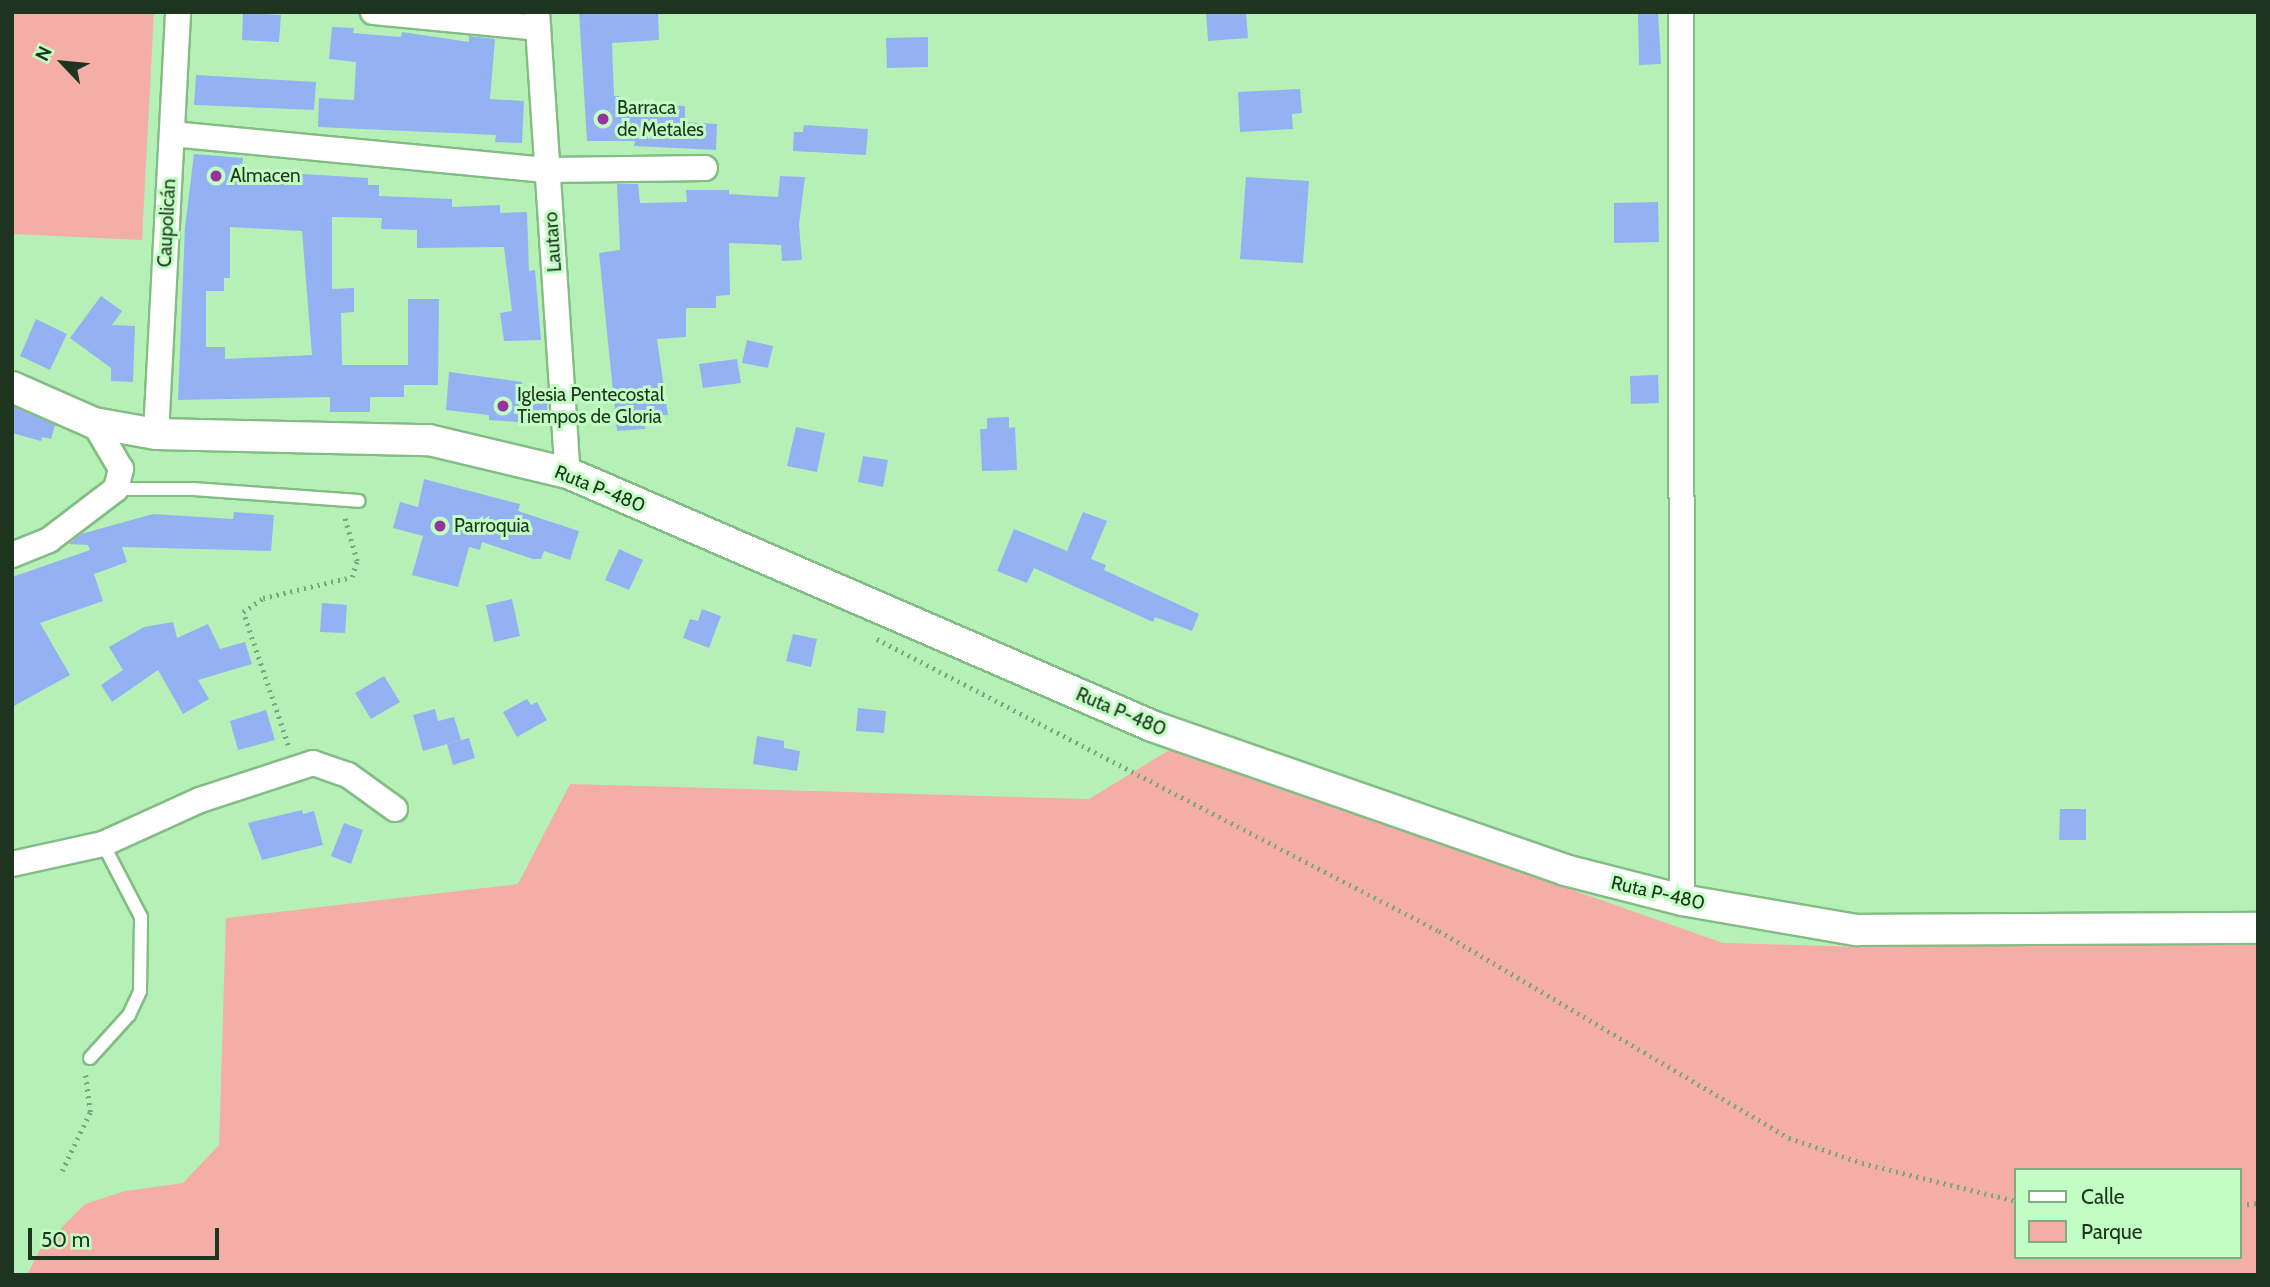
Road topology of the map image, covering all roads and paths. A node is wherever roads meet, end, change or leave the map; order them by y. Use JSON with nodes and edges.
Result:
{"nodes":[{"id":1,"x":178,"y":12,"type":"edge"},
{"id":2,"x":373,"y":12,"type":"edge"},
{"id":3,"x":1681,"y":12,"type":"edge"},
{"id":4,"x":538,"y":20,"type":"edge"},
{"id":5,"x":172,"y":134,"type":"junction"},
{"id":6,"x":705,"y":168,"type":"dead end"},
{"id":7,"x":548,"y":170,"type":"junction"},
{"id":8,"x":12,"y":387,"type":"edge"},
{"id":9,"x":94,"y":423,"type":"junction"},
{"id":10,"x":156,"y":434,"type":"junction"},
{"id":11,"x":568,"y":473,"type":"junction"},
{"id":12,"x":116,"y":489,"type":"junction"},
{"id":13,"x":338,"y":499,"type":"junction"},
{"id":14,"x":359,"y":501,"type":"dead end"},
{"id":15,"x":12,"y":555,"type":"edge"},
{"id":16,"x":864,"y":633,"type":"dead end"},
{"id":17,"x":295,"y":766,"type":"junction"},
{"id":18,"x":395,"y":808,"type":"dead end"},
{"id":19,"x":103,"y":844,"type":"junction"},
{"id":20,"x":12,"y":863,"type":"edge"},
{"id":21,"x":1682,"y":900,"type":"junction"},
{"id":22,"x":2258,"y":929,"type":"edge"},
{"id":23,"x":90,"y":1058,"type":"joint"},
{"id":24,"x":62,"y":1171,"type":"dead end"},
{"id":25,"x":2014,"y":1201,"type":"edge"}],
"edges":[{"from":1,"to":5,"type":"street","name":"Caupolicán"},
{"from":2,"to":4,"type":"street"},
{"from":3,"to":21,"type":"street"},
{"from":4,"to":7,"type":"street","name":"Lautaro"},
{"from":5,"to":7,"type":"street"},
{"from":5,"to":10,"type":"street","name":"Caupolicán"},
{"from":6,"to":7,"type":"street"},
{"from":7,"to":11,"type":"street","name":"Lautaro"},
{"from":8,"to":9,"type":"street","name":"Ruta P-480"},
{"from":9,"to":10,"type":"street","name":"Ruta P-480"},
{"from":9,"to":12,"type":"street"},
{"from":10,"to":11,"type":"street","name":"Ruta P-480"},
{"from":11,"to":21,"type":"street","name":"Ruta P-480"},
{"from":12,"to":13,"type":"lane"},
{"from":12,"to":15,"type":"street"},
{"from":13,"to":14,"type":"lane"},
{"from":13,"to":17,"type":"path"},
{"from":16,"to":25,"type":"path"},
{"from":17,"to":18,"type":"street"},
{"from":17,"to":19,"type":"street"},
{"from":19,"to":20,"type":"street"},
{"from":19,"to":23,"type":"lane"},
{"from":21,"to":22,"type":"street","name":"Ruta P-480"},
{"from":23,"to":24,"type":"path"}]}
